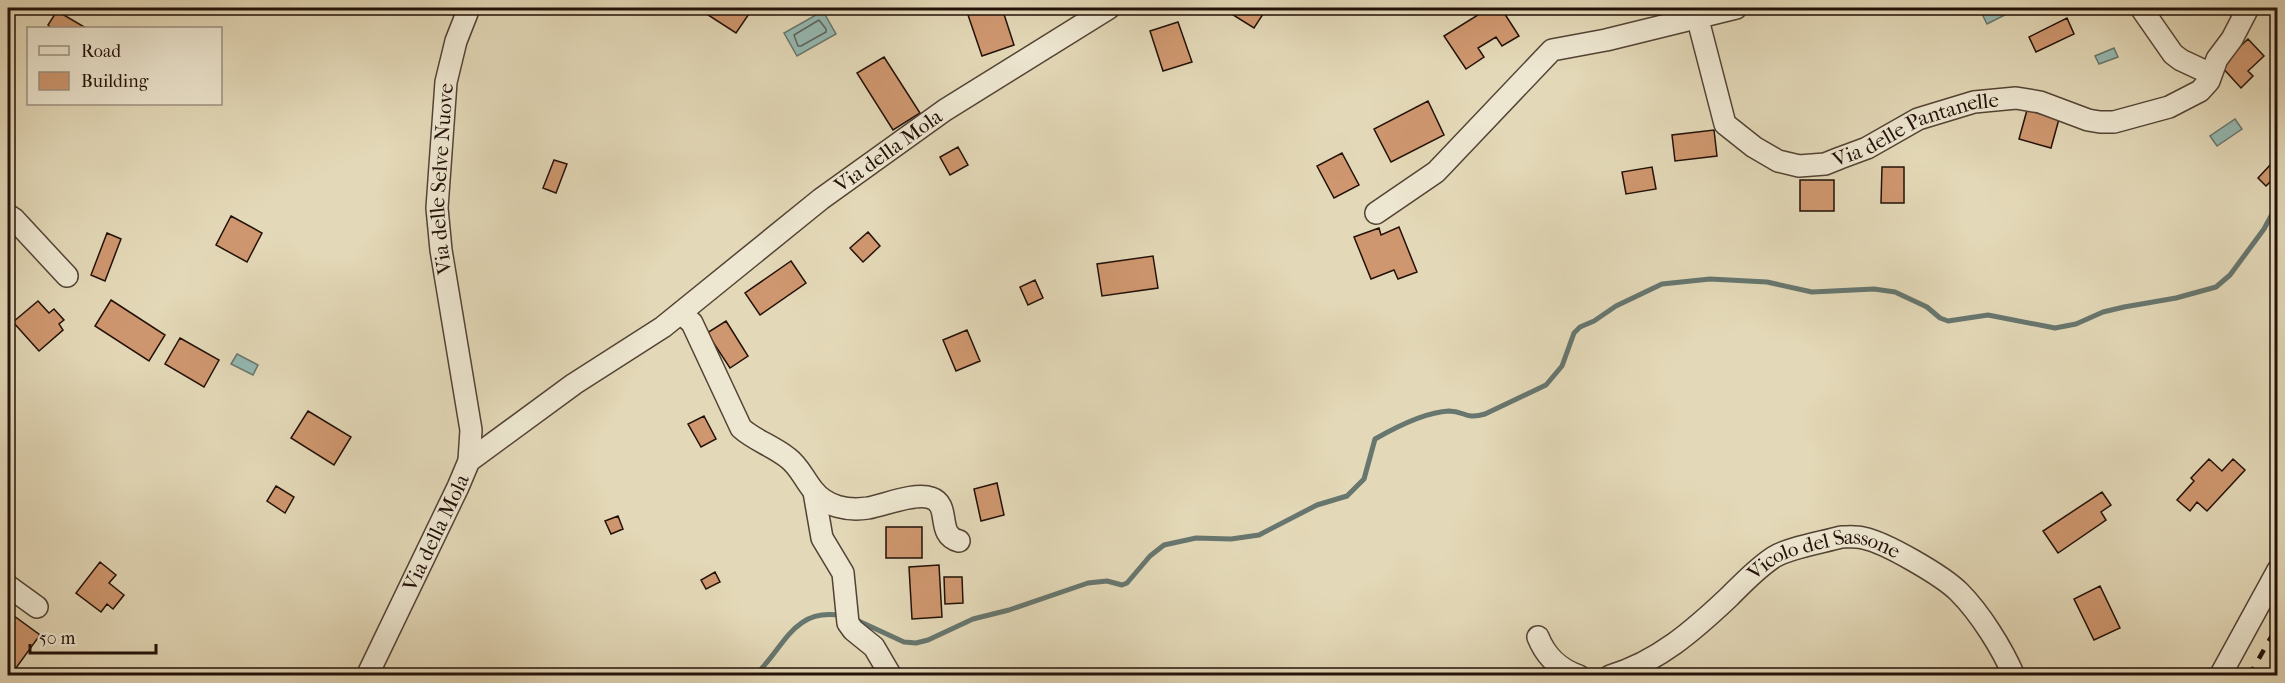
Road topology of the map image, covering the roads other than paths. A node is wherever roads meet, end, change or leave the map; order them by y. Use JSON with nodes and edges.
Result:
{"nodes":[{"id":1,"x":469,"y":8,"type":"edge"},
{"id":2,"x":1109,"y":8,"type":"edge"},
{"id":3,"x":1736,"y":8,"type":"edge"},
{"id":4,"x":2141,"y":8,"type":"edge"},
{"id":5,"x":2248,"y":8,"type":"edge"},
{"id":6,"x":1697,"y":16,"type":"junction"},
{"id":7,"x":2211,"y":74,"type":"junction"},
{"id":8,"x":1376,"y":213,"type":"dead end"},
{"id":9,"x":8,"y":215,"type":"edge"},
{"id":10,"x":67,"y":276,"type":"dead end"},
{"id":11,"x":681,"y":314,"type":"junction"},
{"id":12,"x":469,"y":460,"type":"junction"},
{"id":13,"x":814,"y":492,"type":"junction"},
{"id":14,"x":959,"y":541,"type":"dead end"},
{"id":15,"x":2277,"y":570,"type":"edge"},
{"id":16,"x":8,"y":586,"type":"edge"},
{"id":17,"x":37,"y":607,"type":"dead end"},
{"id":18,"x":1538,"y":638,"type":"dead end"},
{"id":19,"x":367,"y":675,"type":"edge"},
{"id":20,"x":891,"y":675,"type":"edge"},
{"id":21,"x":1579,"y":675,"type":"edge"},
{"id":22,"x":1611,"y":675,"type":"edge"},
{"id":23,"x":2014,"y":675,"type":"edge"},
{"id":24,"x":2220,"y":675,"type":"edge"}],
"edges":[{"from":1,"to":12,"type":"street","name":"Via delle Selve Nuove"},
{"from":2,"to":11,"type":"street","name":"Via della Mola"},
{"from":3,"to":6,"type":"street"},
{"from":4,"to":7,"type":"street"},
{"from":5,"to":7,"type":"street","name":"Via delle Pantanelle"},
{"from":6,"to":7,"type":"street","name":"Via delle Pantanelle"},
{"from":6,"to":8,"type":"street"},
{"from":9,"to":10,"type":"street"},
{"from":11,"to":12,"type":"street","name":"Via della Mola"},
{"from":11,"to":13,"type":"street"},
{"from":12,"to":19,"type":"street","name":"Via della Mola"},
{"from":13,"to":14,"type":"street"},
{"from":13,"to":20,"type":"street"},
{"from":15,"to":24,"type":"street"},
{"from":16,"to":17,"type":"street"},
{"from":18,"to":21,"type":"street"},
{"from":22,"to":23,"type":"street","name":"Vicolo del Sassone"}]}
